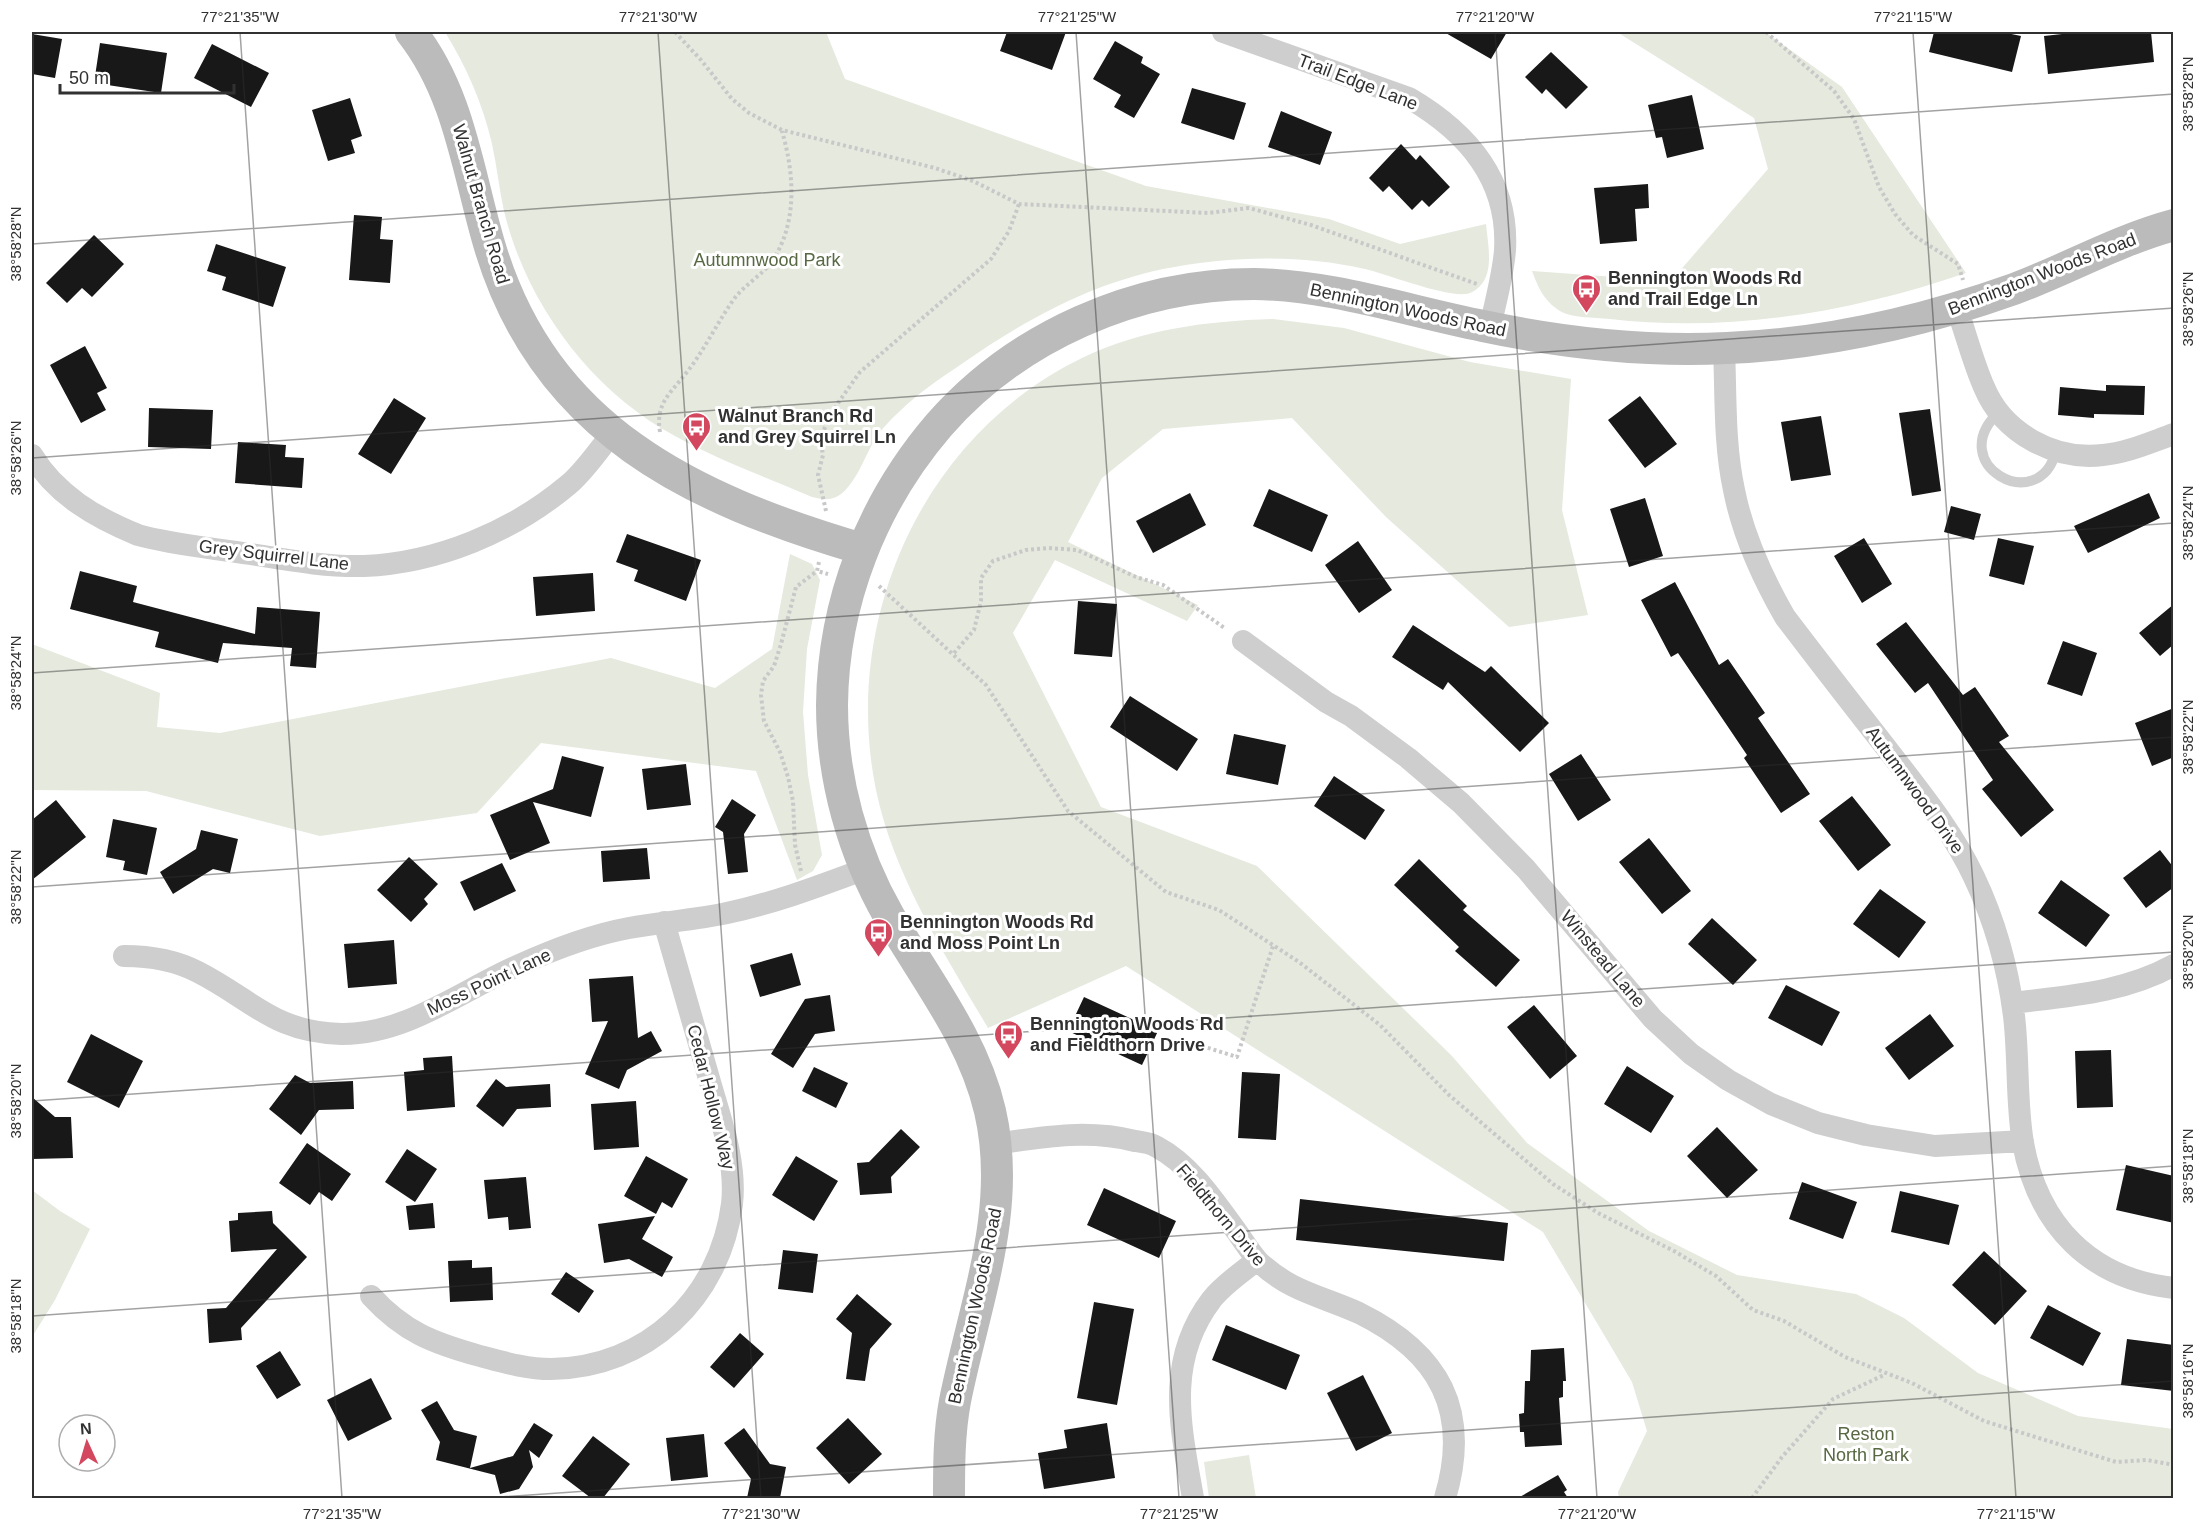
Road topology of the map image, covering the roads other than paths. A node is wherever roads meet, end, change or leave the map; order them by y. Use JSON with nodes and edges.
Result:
{"nodes":[{"id":1,"x":411,"y":32,"type":"edge"},
{"id":2,"x":1224,"y":32,"type":"edge"},
{"id":3,"x":2174,"y":225,"type":"edge"},
{"id":4,"x":1964,"y":306,"type":"junction"},
{"id":5,"x":1490,"y":328,"type":"junction"},
{"id":6,"x":1724,"y":348,"type":"junction"},
{"id":7,"x":1998,"y":412,"type":"junction"},
{"id":8,"x":613,"y":433,"type":"junction"},
{"id":9,"x":2174,"y":434,"type":"edge"},
{"id":10,"x":2056,"y":451,"type":"junction"},
{"id":11,"x":32,"y":455,"type":"edge"},
{"id":12,"x":862,"y":549,"type":"junction"},
{"id":13,"x":1243,"y":640,"type":"road end"},
{"id":14,"x":865,"y":869,"type":"junction"},
{"id":15,"x":663,"y":922,"type":"junction"},
{"id":16,"x":124,"y":956,"type":"dead end"},
{"id":17,"x":2174,"y":965,"type":"edge"},
{"id":18,"x":2012,"y":1003,"type":"junction"},
{"id":19,"x":2023,"y":1141,"type":"junction"},
{"id":20,"x":995,"y":1144,"type":"junction"},
{"id":21,"x":1257,"y":1260,"type":"junction"},
{"id":22,"x":2174,"y":1288,"type":"edge"},
{"id":23,"x":371,"y":1296,"type":"dead end"},
{"id":24,"x":949,"y":1498,"type":"edge"},
{"id":25,"x":1193,"y":1498,"type":"edge"},
{"id":26,"x":1445,"y":1498,"type":"edge"}],
"edges":[{"from":1,"to":8,"type":"street","name":"Walnut Branch Road"},
{"from":2,"to":5,"type":"street","name":"Trail Edge Lane"},
{"from":3,"to":4,"type":"street","name":"Bennington Woods Road"},
{"from":4,"to":6,"type":"street","name":"Bennington Woods Road"},
{"from":4,"to":7,"type":"street"},
{"from":5,"to":6,"type":"street","name":"Bennington Woods Road"},
{"from":5,"to":12,"type":"street","name":"Bennington Woods Road"},
{"from":6,"to":18,"type":"street","name":"Autumnwood Drive"},
{"from":7,"to":10,"type":"street"},
{"from":7,"to":10,"type":"lane"},
{"from":8,"to":11,"type":"street","name":"Grey Squirrel Lane"},
{"from":8,"to":12,"type":"street","name":"Walnut Branch Road"},
{"from":9,"to":10,"type":"street"},
{"from":12,"to":14,"type":"street","name":"Bennington Woods Road"},
{"from":13,"to":19,"type":"street","name":"Winstead Lane"},
{"from":14,"to":15,"type":"street","name":"Moss Point Lane"},
{"from":14,"to":20,"type":"street","name":"Bennington Woods Road"},
{"from":15,"to":16,"type":"street","name":"Moss Point Lane"},
{"from":15,"to":23,"type":"street","name":"Cedar Hollow Way"},
{"from":17,"to":18,"type":"street"},
{"from":18,"to":19,"type":"street","name":"Autumnwood Drive"},
{"from":19,"to":22,"type":"street","name":"Autumnwood Drive"},
{"from":20,"to":21,"type":"street","name":"Fieldthorn Drive"},
{"from":20,"to":24,"type":"street","name":"Bennington Woods Road"},
{"from":21,"to":25,"type":"street"},
{"from":21,"to":26,"type":"street","name":"Fieldthorn Drive"}]}
